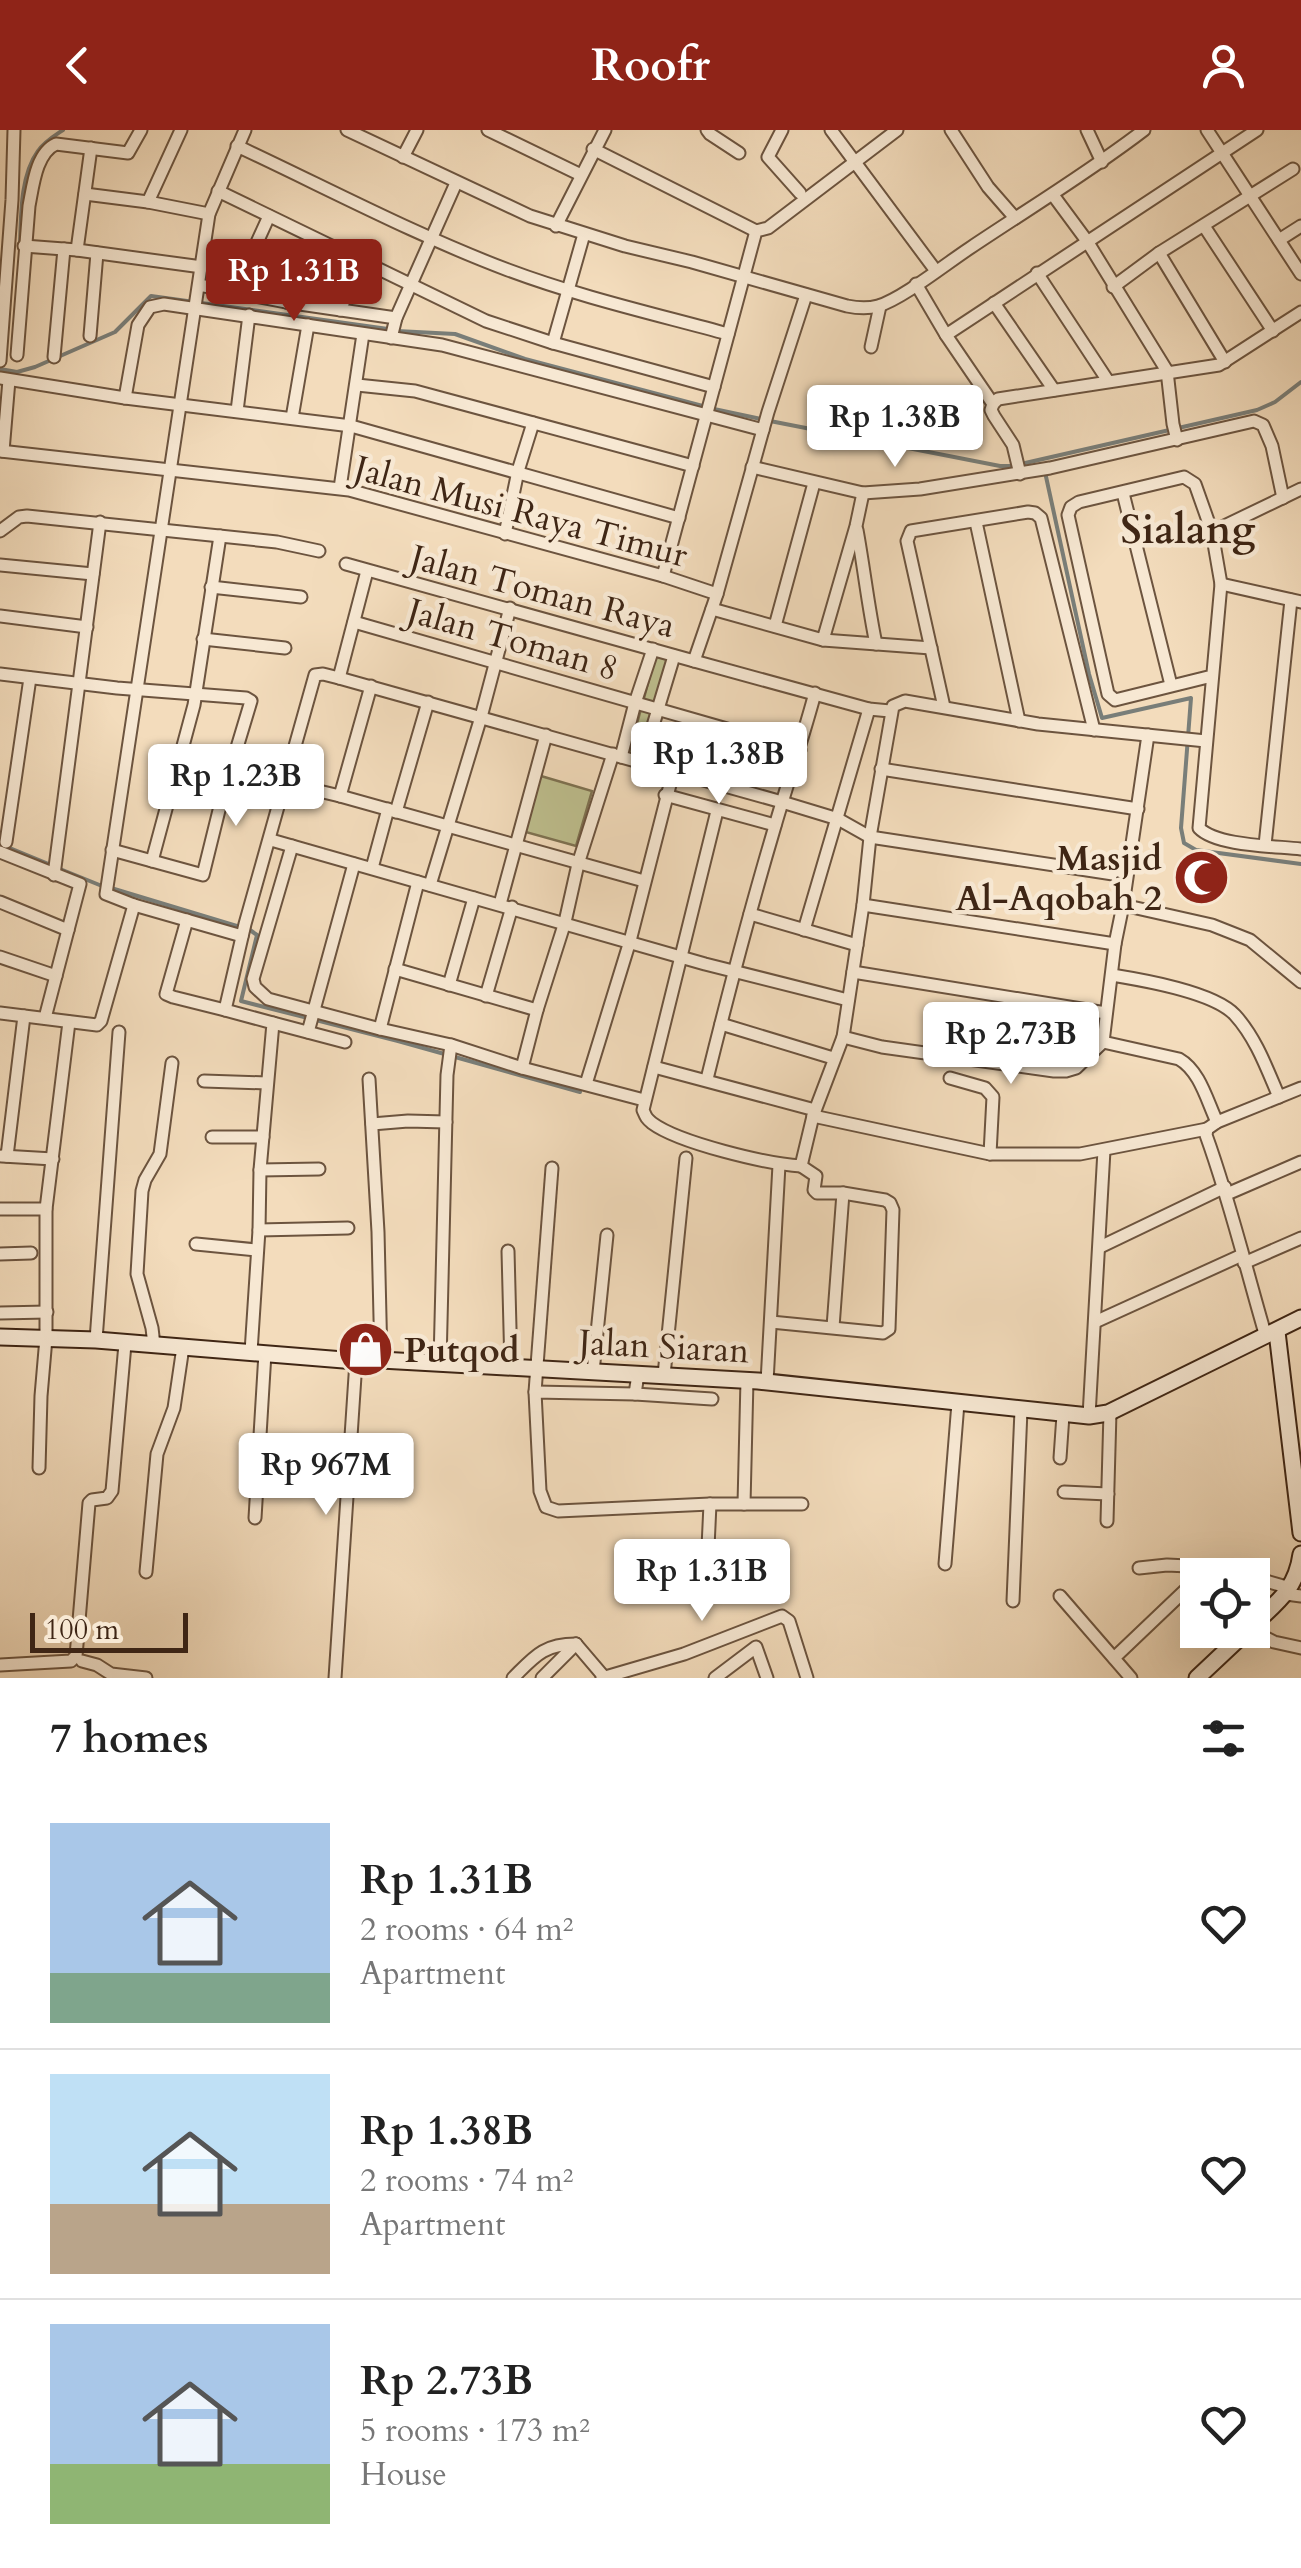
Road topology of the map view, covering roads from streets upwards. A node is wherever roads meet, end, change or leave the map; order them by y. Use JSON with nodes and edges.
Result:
{"nodes":[{"id":1,"x":14,"y":130,"type":"edge"},
{"id":2,"x":141,"y":130,"type":"edge"},
{"id":3,"x":181,"y":130,"type":"edge"},
{"id":4,"x":245,"y":130,"type":"edge"},
{"id":5,"x":348,"y":130,"type":"edge"},
{"id":6,"x":416,"y":130,"type":"edge"},
{"id":7,"x":488,"y":130,"type":"edge"},
{"id":8,"x":605,"y":130,"type":"edge"},
{"id":9,"x":707,"y":130,"type":"edge"},
{"id":10,"x":782,"y":130,"type":"edge"},
{"id":11,"x":831,"y":130,"type":"edge"},
{"id":12,"x":897,"y":130,"type":"edge"},
{"id":13,"x":951,"y":130,"type":"edge"},
{"id":14,"x":1087,"y":130,"type":"edge"},
{"id":15,"x":1144,"y":130,"type":"edge"},
{"id":16,"x":1207,"y":130,"type":"edge"},
{"id":17,"x":1257,"y":130,"type":"edge"},
{"id":18,"x":237,"y":146,"type":"junction"},
{"id":19,"x":91,"y":148,"type":"junction"},
{"id":20,"x":594,"y":149,"type":"junction"},
{"id":21,"x":1221,"y":152,"type":"junction"},
{"id":22,"x":740,"y":153,"type":"dead end"},
{"id":23,"x":403,"y":158,"type":"junction"},
{"id":24,"x":855,"y":162,"type":"junction"},
{"id":25,"x":1102,"y":162,"type":"junction"},
{"id":26,"x":1292,"y":169,"type":"dead end"},
{"id":27,"x":581,"y":174,"type":"junction"},
{"id":28,"x":6,"y":176,"type":"edge"},
{"id":29,"x":456,"y":183,"type":"junction"},
{"id":30,"x":218,"y":191,"type":"junction"},
{"id":31,"x":800,"y":193,"type":"dead end"},
{"id":32,"x":85,"y":194,"type":"junction"},
{"id":33,"x":1053,"y":195,"type":"junction"},
{"id":34,"x":1250,"y":196,"type":"junction"},
{"id":35,"x":148,"y":202,"type":"junction"},
{"id":36,"x":21,"y":206,"type":"junction"},
{"id":37,"x":209,"y":214,"type":"junction"},
{"id":38,"x":270,"y":216,"type":"junction"},
{"id":39,"x":1015,"y":218,"type":"junction"},
{"id":40,"x":556,"y":226,"type":"junction"},
{"id":41,"x":1204,"y":226,"type":"junction"},
{"id":42,"x":1301,"y":226,"type":"edge"},
{"id":43,"x":756,"y":231,"type":"junction"},
{"id":44,"x":584,"y":234,"type":"junction"},
{"id":45,"x":315,"y":238,"type":"junction"},
{"id":46,"x":432,"y":238,"type":"junction"},
{"id":47,"x":1279,"y":240,"type":"junction"},
{"id":48,"x":1087,"y":241,"type":"junction"},
{"id":49,"x":24,"y":246,"type":"junction"},
{"id":50,"x":70,"y":250,"type":"junction"},
{"id":51,"x":97,"y":253,"type":"junction"},
{"id":52,"x":1159,"y":253,"type":"junction"},
{"id":53,"x":362,"y":261,"type":"junction"},
{"id":54,"x":202,"y":267,"type":"junction"},
{"id":55,"x":936,"y":271,"type":"junction"},
{"id":56,"x":1037,"y":274,"type":"junction"},
{"id":57,"x":1301,"y":274,"type":"edge"},
{"id":58,"x":744,"y":276,"type":"junction"},
{"id":59,"x":916,"y":284,"type":"junction"},
{"id":60,"x":410,"y":286,"type":"junction"},
{"id":61,"x":198,"y":287,"type":"junction"},
{"id":62,"x":1113,"y":287,"type":"junction"},
{"id":63,"x":235,"y":290,"type":"junction"},
{"id":64,"x":3,"y":291,"type":"edge"},
{"id":65,"x":568,"y":291,"type":"junction"},
{"id":66,"x":806,"y":295,"type":"junction"},
{"id":67,"x":286,"y":302,"type":"junction"},
{"id":68,"x":994,"y":303,"type":"junction"},
{"id":69,"x":195,"y":306,"type":"junction"},
{"id":70,"x":880,"y":306,"type":"junction"},
{"id":71,"x":340,"y":310,"type":"junction"},
{"id":72,"x":1301,"y":312,"type":"edge"},
{"id":73,"x":248,"y":315,"type":"junction"},
{"id":74,"x":308,"y":326,"type":"junction"},
{"id":75,"x":393,"y":328,"type":"junction"},
{"id":76,"x":1274,"y":331,"type":"junction"},
{"id":77,"x":364,"y":334,"type":"junction"},
{"id":78,"x":728,"y":334,"type":"junction"},
{"id":79,"x":946,"y":335,"type":"junction"},
{"id":80,"x":90,"y":336,"type":"dead end"},
{"id":81,"x":553,"y":343,"type":"junction"},
{"id":82,"x":871,"y":347,"type":"dead end"},
{"id":83,"x":10,"y":350,"type":"edge"},
{"id":84,"x":54,"y":356,"type":"dead end"},
{"id":85,"x":0,"y":361,"type":"edge"},
{"id":86,"x":1226,"y":362,"type":"junction"},
{"id":87,"x":1167,"y":371,"type":"junction"},
{"id":88,"x":4,"y":379,"type":"edge"},
{"id":89,"x":1108,"y":381,"type":"junction"},
{"id":90,"x":356,"y":384,"type":"junction"},
{"id":91,"x":714,"y":387,"type":"junction"},
{"id":92,"x":1054,"y":390,"type":"junction"},
{"id":93,"x":125,"y":398,"type":"junction"},
{"id":94,"x":993,"y":404,"type":"junction"},
{"id":95,"x":180,"y":406,"type":"junction"},
{"id":96,"x":707,"y":409,"type":"junction"},
{"id":97,"x":236,"y":411,"type":"junction"},
{"id":98,"x":292,"y":418,"type":"junction"},
{"id":99,"x":533,"y":423,"type":"junction"},
{"id":100,"x":351,"y":426,"type":"junction"},
{"id":101,"x":763,"y":429,"type":"junction"},
{"id":102,"x":1175,"y":432,"type":"junction"},
{"id":103,"x":2,"y":450,"type":"edge"},
{"id":104,"x":693,"y":466,"type":"junction"},
{"id":105,"x":752,"y":467,"type":"junction"},
{"id":106,"x":1019,"y":467,"type":"junction"},
{"id":107,"x":172,"y":468,"type":"junction"},
{"id":108,"x":518,"y":472,"type":"junction"},
{"id":109,"x":814,"y":483,"type":"junction"},
{"id":110,"x":340,"y":488,"type":"junction"},
{"id":111,"x":1301,"y":489,"type":"edge"},
{"id":112,"x":863,"y":493,"type":"junction"},
{"id":113,"x":1123,"y":493,"type":"junction"},
{"id":114,"x":1282,"y":498,"type":"junction"},
{"id":115,"x":678,"y":518,"type":"junction"},
{"id":116,"x":100,"y":522,"type":"junction"},
{"id":117,"x":976,"y":522,"type":"junction"},
{"id":118,"x":856,"y":526,"type":"junction"},
{"id":119,"x":163,"y":529,"type":"junction"},
{"id":120,"x":0,"y":531,"type":"edge"},
{"id":121,"x":1212,"y":532,"type":"junction"},
{"id":122,"x":505,"y":534,"type":"junction"},
{"id":123,"x":220,"y":536,"type":"junction"},
{"id":124,"x":319,"y":551,"type":"dead end"},
{"id":125,"x":0,"y":564,"type":"edge"},
{"id":126,"x":346,"y":564,"type":"dead end"},
{"id":127,"x":367,"y":571,"type":"junction"},
{"id":128,"x":94,"y":574,"type":"junction"},
{"id":129,"x":663,"y":576,"type":"junction"},
{"id":130,"x":1222,"y":584,"type":"junction"},
{"id":131,"x":211,"y":588,"type":"junction"},
{"id":132,"x":717,"y":594,"type":"junction"},
{"id":133,"x":301,"y":597,"type":"dead end"},
{"id":134,"x":1296,"y":601,"type":"edge"},
{"id":135,"x":510,"y":608,"type":"junction"},
{"id":136,"x":712,"y":609,"type":"junction"},
{"id":137,"x":0,"y":616,"type":"edge"},
{"id":138,"x":354,"y":622,"type":"junction"},
{"id":139,"x":87,"y":626,"type":"junction"},
{"id":140,"x":775,"y":626,"type":"junction"},
{"id":141,"x":203,"y":639,"type":"junction"},
{"id":142,"x":823,"y":640,"type":"junction"},
{"id":143,"x":876,"y":644,"type":"junction"},
{"id":144,"x":285,"y":648,"type":"dead end"},
{"id":145,"x":931,"y":648,"type":"junction"},
{"id":146,"x":653,"y":649,"type":"junction"},
{"id":147,"x":674,"y":656,"type":"junction"},
{"id":148,"x":694,"y":661,"type":"junction"},
{"id":149,"x":496,"y":662,"type":"junction"},
{"id":150,"x":0,"y":674,"type":"edge"},
{"id":151,"x":1212,"y":676,"type":"junction"},
{"id":152,"x":30,"y":678,"type":"junction"},
{"id":153,"x":339,"y":678,"type":"junction"},
{"id":154,"x":80,"y":684,"type":"junction"},
{"id":155,"x":1172,"y":685,"type":"junction"},
{"id":156,"x":371,"y":686,"type":"junction"},
{"id":157,"x":136,"y":689,"type":"junction"},
{"id":158,"x":816,"y":693,"type":"junction"},
{"id":159,"x":196,"y":694,"type":"junction"},
{"id":160,"x":428,"y":702,"type":"junction"},
{"id":161,"x":635,"y":703,"type":"junction"},
{"id":162,"x":944,"y":707,"type":"junction"},
{"id":163,"x":869,"y":709,"type":"junction"},
{"id":164,"x":658,"y":710,"type":"junction"},
{"id":165,"x":890,"y":711,"type":"junction"},
{"id":166,"x":482,"y":717,"type":"junction"},
{"id":167,"x":1019,"y":721,"type":"junction"},
{"id":168,"x":1094,"y":730,"type":"junction"},
{"id":169,"x":546,"y":735,"type":"junction"},
{"id":170,"x":1148,"y":735,"type":"junction"},
{"id":171,"x":1202,"y":740,"type":"junction"},
{"id":172,"x":800,"y":750,"type":"junction"},
{"id":173,"x":617,"y":756,"type":"junction"},
{"id":174,"x":642,"y":762,"type":"junction"},
{"id":175,"x":881,"y":769,"type":"junction"},
{"id":176,"x":672,"y":773,"type":"junction"},
{"id":177,"x":286,"y":784,"type":"junction"},
{"id":178,"x":665,"y":795,"type":"junction"},
{"id":179,"x":340,"y":796,"type":"junction"},
{"id":180,"x":782,"y":802,"type":"junction"},
{"id":181,"x":1138,"y":808,"type":"junction"},
{"id":182,"x":392,"y":810,"type":"junction"},
{"id":183,"x":717,"y":811,"type":"junction"},
{"id":184,"x":838,"y":820,"type":"junction"},
{"id":185,"x":448,"y":826,"type":"junction"},
{"id":186,"x":775,"y":826,"type":"junction"},
{"id":187,"x":870,"y":837,"type":"junction"},
{"id":188,"x":270,"y":840,"type":"junction"},
{"id":189,"x":515,"y":845,"type":"junction"},
{"id":190,"x":1265,"y":845,"type":"junction"},
{"id":191,"x":292,"y":846,"type":"junction"},
{"id":192,"x":3,"y":847,"type":"edge"},
{"id":193,"x":1301,"y":849,"type":"edge"},
{"id":194,"x":112,"y":850,"type":"junction"},
{"id":195,"x":152,"y":861,"type":"junction"},
{"id":196,"x":354,"y":864,"type":"junction"},
{"id":197,"x":578,"y":864,"type":"junction"},
{"id":198,"x":372,"y":868,"type":"junction"},
{"id":199,"x":55,"y":869,"type":"junction"},
{"id":200,"x":1126,"y":876,"type":"junction"},
{"id":201,"x":644,"y":882,"type":"junction"},
{"id":202,"x":424,"y":884,"type":"junction"},
{"id":203,"x":474,"y":898,"type":"junction"},
{"id":204,"x":0,"y":902,"type":"edge"},
{"id":205,"x":863,"y":904,"type":"junction"},
{"id":206,"x":134,"y":905,"type":"junction"},
{"id":207,"x":1124,"y":905,"type":"junction"},
{"id":208,"x":506,"y":906,"type":"junction"},
{"id":209,"x":750,"y":914,"type":"junction"},
{"id":210,"x":187,"y":920,"type":"junction"},
{"id":211,"x":564,"y":922,"type":"junction"},
{"id":212,"x":68,"y":930,"type":"junction"},
{"id":213,"x":804,"y":930,"type":"junction"},
{"id":214,"x":244,"y":931,"type":"junction"},
{"id":215,"x":630,"y":940,"type":"junction"},
{"id":216,"x":1115,"y":944,"type":"junction"},
{"id":217,"x":857,"y":945,"type":"junction"},
{"id":218,"x":680,"y":956,"type":"junction"},
{"id":219,"x":0,"y":958,"type":"edge"},
{"id":220,"x":395,"y":969,"type":"junction"},
{"id":221,"x":734,"y":970,"type":"junction"},
{"id":222,"x":853,"y":972,"type":"junction"},
{"id":223,"x":1112,"y":974,"type":"junction"},
{"id":224,"x":56,"y":976,"type":"junction"},
{"id":225,"x":1301,"y":982,"type":"edge"},
{"id":226,"x":450,"y":986,"type":"junction"},
{"id":227,"x":486,"y":996,"type":"junction"},
{"id":228,"x":848,"y":1000,"type":"junction"},
{"id":229,"x":225,"y":1010,"type":"junction"},
{"id":230,"x":537,"y":1010,"type":"junction"},
{"id":231,"x":1106,"y":1012,"type":"junction"},
{"id":232,"x":0,"y":1014,"type":"edge"},
{"id":233,"x":24,"y":1016,"type":"junction"},
{"id":234,"x":45,"y":1018,"type":"junction"},
{"id":235,"x":311,"y":1021,"type":"junction"},
{"id":236,"x":69,"y":1022,"type":"junction"},
{"id":237,"x":273,"y":1023,"type":"junction"},
{"id":238,"x":721,"y":1024,"type":"junction"},
{"id":239,"x":380,"y":1029,"type":"junction"},
{"id":240,"x":119,"y":1032,"type":"dead end"},
{"id":241,"x":843,"y":1036,"type":"junction"},
{"id":242,"x":345,"y":1042,"type":"dead end"},
{"id":243,"x":1104,"y":1042,"type":"junction"},
{"id":244,"x":449,"y":1054,"type":"junction"},
{"id":245,"x":834,"y":1058,"type":"junction"},
{"id":246,"x":172,"y":1063,"type":"dead end"},
{"id":247,"x":654,"y":1067,"type":"junction"},
{"id":248,"x":522,"y":1068,"type":"junction"},
{"id":249,"x":950,"y":1078,"type":"dead end"},
{"id":250,"x":369,"y":1079,"type":"dead end"},
{"id":251,"x":707,"y":1079,"type":"junction"},
{"id":252,"x":204,"y":1081,"type":"dead end"},
{"id":253,"x":267,"y":1083,"type":"junction"},
{"id":254,"x":586,"y":1084,"type":"junction"},
{"id":255,"x":1301,"y":1088,"type":"edge"},
{"id":256,"x":1279,"y":1098,"type":"junction"},
{"id":257,"x":644,"y":1100,"type":"junction"},
{"id":258,"x":814,"y":1113,"type":"junction"},
{"id":259,"x":446,"y":1122,"type":"junction"},
{"id":260,"x":372,"y":1124,"type":"junction"},
{"id":261,"x":1212,"y":1126,"type":"junction"},
{"id":262,"x":212,"y":1137,"type":"dead end"},
{"id":263,"x":263,"y":1137,"type":"junction"},
{"id":264,"x":1104,"y":1150,"type":"junction"},
{"id":265,"x":990,"y":1154,"type":"junction"},
{"id":266,"x":4,"y":1156,"type":"edge"},
{"id":267,"x":686,"y":1158,"type":"dead end"},
{"id":268,"x":52,"y":1159,"type":"junction"},
{"id":269,"x":1301,"y":1162,"type":"edge"},
{"id":270,"x":779,"y":1164,"type":"junction"},
{"id":271,"x":801,"y":1166,"type":"junction"},
{"id":272,"x":552,"y":1168,"type":"dead end"},
{"id":273,"x":319,"y":1169,"type":"dead end"},
{"id":274,"x":260,"y":1170,"type":"junction"},
{"id":275,"x":1226,"y":1190,"type":"junction"},
{"id":276,"x":843,"y":1193,"type":"junction"},
{"id":277,"x":0,"y":1209,"type":"edge"},
{"id":278,"x":46,"y":1209,"type":"junction"},
{"id":279,"x":348,"y":1228,"type":"dead end"},
{"id":280,"x":259,"y":1230,"type":"junction"},
{"id":281,"x":607,"y":1236,"type":"dead end"},
{"id":282,"x":1301,"y":1238,"type":"edge"},
{"id":283,"x":196,"y":1244,"type":"dead end"},
{"id":284,"x":1100,"y":1247,"type":"junction"},
{"id":285,"x":256,"y":1250,"type":"junction"},
{"id":286,"x":508,"y":1251,"type":"dead end"},
{"id":287,"x":31,"y":1253,"type":"dead end"},
{"id":288,"x":0,"y":1254,"type":"edge"},
{"id":289,"x":1243,"y":1259,"type":"junction"},
{"id":290,"x":46,"y":1312,"type":"junction"},
{"id":291,"x":0,"y":1313,"type":"edge"},
{"id":292,"x":1301,"y":1318,"type":"edge"},
{"id":293,"x":771,"y":1322,"type":"junction"},
{"id":294,"x":1095,"y":1322,"type":"junction"},
{"id":295,"x":833,"y":1328,"type":"junction"},
{"id":296,"x":1272,"y":1334,"type":"junction"},
{"id":297,"x":0,"y":1337,"type":"edge"},
{"id":298,"x":46,"y":1338,"type":"junction"},
{"id":299,"x":96,"y":1340,"type":"junction"},
{"id":300,"x":126,"y":1344,"type":"junction"},
{"id":301,"x":154,"y":1344,"type":"junction"},
{"id":302,"x":183,"y":1347,"type":"junction"},
{"id":303,"x":258,"y":1353,"type":"junction"},
{"id":304,"x":382,"y":1360,"type":"junction"},
{"id":305,"x":356,"y":1361,"type":"junction"},
{"id":306,"x":440,"y":1363,"type":"junction"},
{"id":307,"x":510,"y":1367,"type":"junction"},
{"id":308,"x":537,"y":1369,"type":"junction"},
{"id":309,"x":593,"y":1372,"type":"junction"},
{"id":310,"x":638,"y":1374,"type":"junction"},
{"id":311,"x":664,"y":1375,"type":"junction"},
{"id":312,"x":697,"y":1377,"type":"junction"},
{"id":313,"x":747,"y":1380,"type":"junction"},
{"id":314,"x":767,"y":1382,"type":"junction"},
{"id":315,"x":535,"y":1392,"type":"junction"},
{"id":316,"x":635,"y":1394,"type":"junction"},
{"id":317,"x":696,"y":1398,"type":"junction"},
{"id":318,"x":712,"y":1398,"type":"dead end"},
{"id":319,"x":958,"y":1403,"type":"junction"},
{"id":320,"x":1021,"y":1410,"type":"junction"},
{"id":321,"x":1110,"y":1412,"type":"junction"},
{"id":322,"x":1063,"y":1415,"type":"junction"},
{"id":323,"x":1089,"y":1416,"type":"junction"},
{"id":324,"x":1060,"y":1458,"type":"dead end"},
{"id":325,"x":39,"y":1468,"type":"dead end"},
{"id":326,"x":1064,"y":1492,"type":"dead end"},
{"id":327,"x":1108,"y":1494,"type":"junction"},
{"id":328,"x":1299,"y":1499,"type":"edge"},
{"id":329,"x":710,"y":1504,"type":"junction"},
{"id":330,"x":744,"y":1504,"type":"junction"},
{"id":331,"x":802,"y":1504,"type":"dead end"},
{"id":332,"x":255,"y":1518,"type":"dead end"},
{"id":333,"x":1107,"y":1522,"type":"dead end"},
{"id":334,"x":1301,"y":1534,"type":"edge"},
{"id":335,"x":1301,"y":1554,"type":"edge"},
{"id":336,"x":944,"y":1564,"type":"dead end"},
{"id":337,"x":1139,"y":1568,"type":"dead end"},
{"id":338,"x":1180,"y":1568,"type":"edge"},
{"id":339,"x":707,"y":1569,"type":"dead end"},
{"id":340,"x":146,"y":1572,"type":"dead end"},
{"id":341,"x":1292,"y":1593,"type":"edge"},
{"id":342,"x":1180,"y":1594,"type":"edge"},
{"id":343,"x":1060,"y":1596,"type":"dead end"},
{"id":344,"x":1013,"y":1601,"type":"dead end"},
{"id":345,"x":1270,"y":1612,"type":"edge"},
{"id":346,"x":750,"y":1627,"type":"junction"},
{"id":347,"x":1270,"y":1640,"type":"edge"},
{"id":348,"x":576,"y":1644,"type":"junction"},
{"id":349,"x":756,"y":1647,"type":"junction"},
{"id":350,"x":1229,"y":1648,"type":"edge"},
{"id":351,"x":1301,"y":1648,"type":"edge"},
{"id":352,"x":1114,"y":1658,"type":"junction"},
{"id":353,"x":82,"y":1662,"type":"dead end"},
{"id":354,"x":7,"y":1670,"type":"edge"},
{"id":355,"x":603,"y":1677,"type":"edge"},
{"id":356,"x":146,"y":1678,"type":"edge"},
{"id":357,"x":335,"y":1678,"type":"edge"},
{"id":358,"x":513,"y":1678,"type":"edge"},
{"id":359,"x":542,"y":1678,"type":"edge"},
{"id":360,"x":716,"y":1678,"type":"edge"},
{"id":361,"x":766,"y":1678,"type":"edge"},
{"id":362,"x":807,"y":1678,"type":"edge"},
{"id":363,"x":1131,"y":1678,"type":"edge"},
{"id":364,"x":1197,"y":1678,"type":"edge"}],
"edges":[{"from":1,"to":28,"type":"street"},
{"from":2,"to":19,"type":"street"},
{"from":3,"to":35,"type":"street"},
{"from":4,"to":18,"type":"street"},
{"from":5,"to":23,"type":"street"},
{"from":6,"to":23,"type":"street"},
{"from":7,"to":27,"type":"street"},
{"from":8,"to":20,"type":"street"},
{"from":9,"to":22,"type":"street"},
{"from":10,"to":31,"type":"street"},
{"from":11,"to":24,"type":"street"},
{"from":12,"to":24,"type":"street"},
{"from":13,"to":39,"type":"street"},
{"from":14,"to":25,"type":"street"},
{"from":15,"to":25,"type":"street"},
{"from":16,"to":21,"type":"street"},
{"from":17,"to":21,"type":"street"},
{"from":18,"to":30,"type":"street"},
{"from":18,"to":46,"type":"street"},
{"from":19,"to":32,"type":"street"},
{"from":19,"to":36,"type":"street"},
{"from":20,"to":27,"type":"street"},
{"from":20,"to":43,"type":"street"},
{"from":21,"to":34,"type":"street"},
{"from":21,"to":48,"type":"street"},
{"from":23,"to":29,"type":"street"},
{"from":24,"to":43,"type":"street"},
{"from":24,"to":55,"type":"street"},
{"from":25,"to":33,"type":"street"},
{"from":26,"to":34,"type":"street"},
{"from":27,"to":40,"type":"street"},
{"from":28,"to":36,"type":"street"},
{"from":29,"to":40,"type":"street"},
{"from":29,"to":46,"type":"street"},
{"from":30,"to":37,"type":"street"},
{"from":30,"to":38,"type":"street"},
{"from":32,"to":35,"type":"street"},
{"from":32,"to":50,"type":"street"},
{"from":33,"to":39,"type":"street"},
{"from":33,"to":48,"type":"street"},
{"from":34,"to":41,"type":"street"},
{"from":34,"to":47,"type":"street"},
{"from":35,"to":37,"type":"street"},
{"from":36,"to":49,"type":"street"},
{"from":36,"to":64,"type":"street"},
{"from":37,"to":54,"type":"street"},
{"from":38,"to":45,"type":"street"},
{"from":38,"to":63,"type":"street"},
{"from":39,"to":55,"type":"street"},
{"from":40,"to":44,"type":"street"},
{"from":41,"to":52,"type":"street"},
{"from":41,"to":76,"type":"street"},
{"from":42,"to":47,"type":"street"},
{"from":43,"to":58,"type":"street"},
{"from":44,"to":58,"type":"street"},
{"from":44,"to":65,"type":"street"},
{"from":45,"to":53,"type":"street"},
{"from":45,"to":67,"type":"street"},
{"from":46,"to":60,"type":"street"},
{"from":46,"to":65,"type":"street"},
{"from":47,"to":57,"type":"street"},
{"from":48,"to":56,"type":"street"},
{"from":48,"to":62,"type":"street"},
{"from":49,"to":50,"type":"street"},
{"from":49,"to":83,"type":"street"},
{"from":50,"to":51,"type":"street"},
{"from":50,"to":84,"type":"street"},
{"from":51,"to":54,"type":"street"},
{"from":51,"to":80,"type":"street"},
{"from":52,"to":62,"type":"street"},
{"from":52,"to":86,"type":"street"},
{"from":53,"to":60,"type":"street"},
{"from":53,"to":71,"type":"street"},
{"from":54,"to":61,"type":"street"},
{"from":55,"to":59,"type":"street"},
{"from":56,"to":68,"type":"street"},
{"from":56,"to":89,"type":"street"},
{"from":58,"to":66,"type":"street"},
{"from":58,"to":78,"type":"street"},
{"from":59,"to":70,"type":"street"},
{"from":59,"to":79,"type":"street"},
{"from":60,"to":75,"type":"street"},
{"from":60,"to":81,"type":"street"},
{"from":61,"to":63,"type":"street"},
{"from":61,"to":69,"type":"street"},
{"from":62,"to":87,"type":"street"},
{"from":63,"to":67,"type":"street"},
{"from":64,"to":83,"type":"street"},
{"from":65,"to":78,"type":"street"},
{"from":65,"to":81,"type":"street"},
{"from":66,"to":70,"type":"street"},
{"from":66,"to":101,"type":"street","name":"Jalan Musi Raya Timur"},
{"from":67,"to":71,"type":"street"},
{"from":68,"to":79,"type":"street"},
{"from":68,"to":92,"type":"street"},
{"from":69,"to":73,"type":"street"},
{"from":69,"to":93,"type":"street"},
{"from":69,"to":95,"type":"street"},
{"from":70,"to":82,"type":"street"},
{"from":71,"to":75,"type":"street"},
{"from":72,"to":76,"type":"street"},
{"from":73,"to":74,"type":"street"},
{"from":73,"to":97,"type":"street"},
{"from":74,"to":77,"type":"street"},
{"from":74,"to":98,"type":"street"},
{"from":75,"to":77,"type":"street"},
{"from":75,"to":96,"type":"street"},
{"from":76,"to":86,"type":"street"},
{"from":77,"to":90,"type":"street"},
{"from":78,"to":91,"type":"street"},
{"from":79,"to":94,"type":"street"},
{"from":81,"to":91,"type":"street"},
{"from":83,"to":85,"type":"street"},
{"from":86,"to":87,"type":"street"},
{"from":87,"to":89,"type":"street"},
{"from":87,"to":102,"type":"street"},
{"from":88,"to":93,"type":"street"},
{"from":88,"to":103,"type":"street"},
{"from":89,"to":92,"type":"street"},
{"from":90,"to":99,"type":"street"},
{"from":90,"to":100,"type":"street"},
{"from":91,"to":96,"type":"street"},
{"from":92,"to":94,"type":"street"},
{"from":93,"to":95,"type":"street"},
{"from":94,"to":106,"type":"street"},
{"from":95,"to":97,"type":"street"},
{"from":95,"to":107,"type":"street"},
{"from":96,"to":101,"type":"street"},
{"from":96,"to":104,"type":"street"},
{"from":97,"to":98,"type":"street"},
{"from":98,"to":100,"type":"street"},
{"from":99,"to":104,"type":"street"},
{"from":99,"to":108,"type":"street"},
{"from":100,"to":108,"type":"street"},
{"from":100,"to":110,"type":"street"},
{"from":101,"to":105,"type":"street","name":"Jalan Musi Raya Timur"},
{"from":102,"to":106,"type":"street"},
{"from":102,"to":114,"type":"street"},
{"from":103,"to":107,"type":"street","name":"Jalan Musi Raya Timur"},
{"from":104,"to":115,"type":"street"},
{"from":105,"to":109,"type":"street"},
{"from":105,"to":132,"type":"street","name":"Jalan Musi Raya Timur"},
{"from":106,"to":112,"type":"street"},
{"from":107,"to":110,"type":"street","name":"Jalan Musi Raya Timur"},
{"from":107,"to":119,"type":"street"},
{"from":108,"to":115,"type":"street"},
{"from":108,"to":122,"type":"street"},
{"from":109,"to":112,"type":"street"},
{"from":109,"to":140,"type":"street"},
{"from":110,"to":122,"type":"street","name":"Jalan Musi Raya Timur"},
{"from":111,"to":114,"type":"street"},
{"from":112,"to":118,"type":"street"},
{"from":113,"to":121,"type":"street"},
{"from":113,"to":155,"type":"street"},
{"from":113,"to":155,"type":"street"},
{"from":114,"to":121,"type":"street"},
{"from":115,"to":129,"type":"street"},
{"from":116,"to":119,"type":"street"},
{"from":116,"to":120,"type":"street"},
{"from":116,"to":128,"type":"street"},
{"from":117,"to":145,"type":"street"},
{"from":117,"to":167,"type":"street"},
{"from":117,"to":168,"type":"street"},
{"from":118,"to":142,"type":"street"},
{"from":118,"to":143,"type":"street"},
{"from":119,"to":123,"type":"street"},
{"from":119,"to":157,"type":"street"},
{"from":121,"to":130,"type":"street"},
{"from":122,"to":129,"type":"street","name":"Jalan Musi Raya Timur"},
{"from":123,"to":124,"type":"street"},
{"from":123,"to":131,"type":"street"},
{"from":125,"to":128,"type":"street"},
{"from":126,"to":127,"type":"street","name":"Jalan Toman Raya"},
{"from":127,"to":135,"type":"street","name":"Jalan Toman Raya"},
{"from":127,"to":138,"type":"street"},
{"from":128,"to":139,"type":"street"},
{"from":129,"to":132,"type":"street","name":"Jalan Musi Raya Timur"},
{"from":130,"to":134,"type":"street"},
{"from":130,"to":151,"type":"street"},
{"from":131,"to":133,"type":"street"},
{"from":131,"to":141,"type":"street"},
{"from":132,"to":136,"type":"street","name":"Jalan Toman Raya"},
{"from":134,"to":190,"type":"street"},
{"from":135,"to":146,"type":"street","name":"Jalan Toman Raya"},
{"from":135,"to":149,"type":"street"},
{"from":136,"to":140,"type":"street"},
{"from":136,"to":148,"type":"street","name":"Jalan Toman Raya"},
{"from":137,"to":139,"type":"street"},
{"from":138,"to":149,"type":"street","name":"Jalan Toman 8"},
{"from":138,"to":153,"type":"street"},
{"from":139,"to":154,"type":"street"},
{"from":140,"to":142,"type":"street"},
{"from":141,"to":144,"type":"street"},
{"from":141,"to":159,"type":"street"},
{"from":142,"to":143,"type":"street"},
{"from":143,"to":145,"type":"street"},
{"from":145,"to":162,"type":"street"},
{"from":146,"to":147,"type":"street","name":"Jalan Toman Raya"},
{"from":146,"to":161,"type":"street"},
{"from":147,"to":148,"type":"street","name":"Jalan Toman Raya"},
{"from":147,"to":164,"type":"street"},
{"from":148,"to":158,"type":"street"},
{"from":149,"to":161,"type":"street","name":"Jalan Toman 8"},
{"from":149,"to":166,"type":"street"},
{"from":150,"to":152,"type":"street"},
{"from":151,"to":155,"type":"street"},
{"from":151,"to":171,"type":"street"},
{"from":152,"to":154,"type":"street"},
{"from":152,"to":192,"type":"street"},
{"from":153,"to":156,"type":"street"},
{"from":153,"to":177,"type":"street"},
{"from":154,"to":157,"type":"street"},
{"from":154,"to":199,"type":"street"},
{"from":156,"to":160,"type":"street"},
{"from":156,"to":179,"type":"street"},
{"from":157,"to":159,"type":"street"},
{"from":157,"to":194,"type":"street"},
{"from":158,"to":163,"type":"street"},
{"from":158,"to":172,"type":"street"},
{"from":159,"to":195,"type":"street"},
{"from":159,"to":195,"type":"street"},
{"from":160,"to":166,"type":"street"},
{"from":160,"to":182,"type":"street"},
{"from":161,"to":164,"type":"street","name":"Jalan Toman 8"},
{"from":161,"to":173,"type":"street"},
{"from":162,"to":165,"type":"street"},
{"from":162,"to":167,"type":"street"},
{"from":163,"to":165,"type":"street"},
{"from":163,"to":184,"type":"street"},
{"from":164,"to":172,"type":"street","name":"Jalan Toman 8"},
{"from":164,"to":174,"type":"street"},
{"from":165,"to":175,"type":"street"},
{"from":166,"to":169,"type":"street"},
{"from":166,"to":185,"type":"street"},
{"from":167,"to":168,"type":"street"},
{"from":168,"to":170,"type":"street"},
{"from":169,"to":173,"type":"street"},
{"from":169,"to":189,"type":"street"},
{"from":170,"to":171,"type":"street"},
{"from":170,"to":181,"type":"street"},
{"from":171,"to":190,"type":"street"},
{"from":172,"to":180,"type":"street"},
{"from":173,"to":174,"type":"street"},
{"from":173,"to":197,"type":"street"},
{"from":174,"to":176,"type":"street"},
{"from":175,"to":181,"type":"street"},
{"from":175,"to":187,"type":"street"},
{"from":176,"to":178,"type":"street"},
{"from":176,"to":180,"type":"street"},
{"from":177,"to":179,"type":"street"},
{"from":177,"to":188,"type":"street"},
{"from":178,"to":183,"type":"street"},
{"from":178,"to":201,"type":"street"},
{"from":179,"to":182,"type":"street"},
{"from":180,"to":184,"type":"street"},
{"from":180,"to":186,"type":"street"},
{"from":181,"to":200,"type":"street"},
{"from":182,"to":185,"type":"street"},
{"from":182,"to":198,"type":"street"},
{"from":183,"to":186,"type":"street"},
{"from":183,"to":218,"type":"street"},
{"from":184,"to":187,"type":"street"},
{"from":184,"to":213,"type":"street"},
{"from":185,"to":189,"type":"street"},
{"from":185,"to":202,"type":"street"},
{"from":186,"to":209,"type":"street"},
{"from":187,"to":200,"type":"street"},
{"from":187,"to":205,"type":"street"},
{"from":188,"to":191,"type":"street"},
{"from":188,"to":214,"type":"street"},
{"from":189,"to":197,"type":"street"},
{"from":189,"to":208,"type":"street"},
{"from":190,"to":193,"type":"street"},
{"from":191,"to":196,"type":"street"},
{"from":191,"to":235,"type":"street"},
{"from":192,"to":199,"type":"street"},
{"from":194,"to":195,"type":"street"},
{"from":194,"to":206,"type":"street"},
{"from":196,"to":198,"type":"street"},
{"from":196,"to":235,"type":"street"},
{"from":197,"to":201,"type":"street"},
{"from":197,"to":211,"type":"street"},
{"from":198,"to":202,"type":"street"},
{"from":199,"to":212,"type":"street"},
{"from":200,"to":207,"type":"street"},
{"from":201,"to":215,"type":"street"},
{"from":202,"to":203,"type":"street"},
{"from":202,"to":220,"type":"street"},
{"from":203,"to":208,"type":"street"},
{"from":203,"to":226,"type":"street"},
{"from":204,"to":212,"type":"street"},
{"from":205,"to":216,"type":"street"},
{"from":205,"to":217,"type":"street"},
{"from":206,"to":210,"type":"street"},
{"from":206,"to":236,"type":"street"},
{"from":207,"to":216,"type":"street"},
{"from":207,"to":225,"type":"street"},
{"from":208,"to":211,"type":"street"},
{"from":208,"to":227,"type":"street"},
{"from":209,"to":213,"type":"street"},
{"from":209,"to":221,"type":"street"},
{"from":210,"to":214,"type":"street"},
{"from":210,"to":229,"type":"street"},
{"from":211,"to":215,"type":"street"},
{"from":211,"to":230,"type":"street"},
{"from":212,"to":224,"type":"street"},
{"from":213,"to":217,"type":"street"},
{"from":214,"to":229,"type":"street"},
{"from":215,"to":218,"type":"street"},
{"from":215,"to":254,"type":"street"},
{"from":216,"to":223,"type":"street"},
{"from":217,"to":222,"type":"street"},
{"from":218,"to":221,"type":"street"},
{"from":218,"to":247,"type":"street"},
{"from":219,"to":224,"type":"street"},
{"from":220,"to":226,"type":"street"},
{"from":220,"to":239,"type":"street"},
{"from":221,"to":228,"type":"street"},
{"from":221,"to":238,"type":"street"},
{"from":222,"to":228,"type":"street"},
{"from":222,"to":231,"type":"street"},
{"from":223,"to":231,"type":"street"},
{"from":223,"to":256,"type":"street"},
{"from":224,"to":234,"type":"street"},
{"from":226,"to":227,"type":"street"},
{"from":227,"to":230,"type":"street"},
{"from":228,"to":241,"type":"street"},
{"from":229,"to":237,"type":"street"},
{"from":230,"to":248,"type":"street"},
{"from":231,"to":243,"type":"street"},
{"from":232,"to":233,"type":"street"},
{"from":233,"to":234,"type":"street"},
{"from":233,"to":266,"type":"street"},
{"from":234,"to":236,"type":"street"},
{"from":235,"to":237,"type":"street"},
{"from":235,"to":239,"type":"street"},
{"from":235,"to":242,"type":"street"},
{"from":236,"to":268,"type":"street"},
{"from":237,"to":253,"type":"street"},
{"from":238,"to":245,"type":"street"},
{"from":238,"to":251,"type":"street"},
{"from":239,"to":244,"type":"street"},
{"from":240,"to":299,"type":"street"},
{"from":241,"to":243,"type":"street"},
{"from":241,"to":245,"type":"street"},
{"from":243,"to":261,"type":"street"},
{"from":244,"to":248,"type":"street"},
{"from":244,"to":259,"type":"street"},
{"from":245,"to":258,"type":"street"},
{"from":246,"to":301,"type":"street"},
{"from":247,"to":251,"type":"street"},
{"from":247,"to":257,"type":"street"},
{"from":248,"to":254,"type":"street"},
{"from":249,"to":265,"type":"street"},
{"from":250,"to":260,"type":"street"},
{"from":251,"to":258,"type":"street"},
{"from":252,"to":253,"type":"street"},
{"from":253,"to":263,"type":"street"},
{"from":254,"to":257,"type":"street"},
{"from":255,"to":256,"type":"street"},
{"from":256,"to":261,"type":"street"},
{"from":257,"to":270,"type":"street"},
{"from":258,"to":265,"type":"street"},
{"from":258,"to":271,"type":"street"},
{"from":259,"to":260,"type":"street"},
{"from":259,"to":306,"type":"street"},
{"from":260,"to":304,"type":"street"},
{"from":261,"to":264,"type":"street"},
{"from":261,"to":275,"type":"street"},
{"from":262,"to":263,"type":"street"},
{"from":263,"to":274,"type":"street"},
{"from":264,"to":265,"type":"street"},
{"from":264,"to":284,"type":"street"},
{"from":266,"to":268,"type":"street"},
{"from":267,"to":311,"type":"street"},
{"from":268,"to":278,"type":"street"},
{"from":269,"to":275,"type":"street"},
{"from":270,"to":271,"type":"street"},
{"from":270,"to":293,"type":"street"},
{"from":271,"to":276,"type":"street"},
{"from":272,"to":308,"type":"street"},
{"from":273,"to":274,"type":"street"},
{"from":274,"to":280,"type":"street"},
{"from":275,"to":284,"type":"street"},
{"from":275,"to":289,"type":"street"},
{"from":276,"to":295,"type":"street"},
{"from":276,"to":295,"type":"street"},
{"from":277,"to":278,"type":"street"},
{"from":278,"to":290,"type":"street"},
{"from":279,"to":280,"type":"street"},
{"from":280,"to":285,"type":"street"},
{"from":281,"to":309,"type":"street"},
{"from":282,"to":289,"type":"street"},
{"from":283,"to":285,"type":"street"},
{"from":284,"to":294,"type":"street"},
{"from":285,"to":303,"type":"street"},
{"from":286,"to":307,"type":"street"},
{"from":287,"to":288,"type":"street"},
{"from":289,"to":294,"type":"street"},
{"from":289,"to":296,"type":"street"},
{"from":290,"to":291,"type":"street"},
{"from":290,"to":298,"type":"street"},
{"from":292,"to":296,"type":"street","name":"Jalan Siaran"},
{"from":293,"to":295,"type":"street"},
{"from":293,"to":314,"type":"street"},
{"from":294,"to":323,"type":"street"},
{"from":296,"to":321,"type":"street","name":"Jalan Siaran"},
{"from":296,"to":328,"type":"street"},
{"from":297,"to":298,"type":"street","name":"Jalan Siaran"},
{"from":298,"to":299,"type":"street","name":"Jalan Siaran"},
{"from":298,"to":325,"type":"street"},
{"from":299,"to":300,"type":"street","name":"Jalan Siaran"},
{"from":300,"to":301,"type":"street","name":"Jalan Siaran"},
{"from":300,"to":354,"type":"street"},
{"from":301,"to":302,"type":"street","name":"Jalan Siaran"},
{"from":302,"to":303,"type":"street","name":"Jalan Siaran"},
{"from":302,"to":340,"type":"street"},
{"from":303,"to":305,"type":"street","name":"Jalan Siaran"},
{"from":303,"to":332,"type":"street"},
{"from":304,"to":305,"type":"street","name":"Jalan Siaran"},
{"from":304,"to":306,"type":"street","name":"Jalan Siaran"},
{"from":305,"to":357,"type":"street"},
{"from":306,"to":307,"type":"street","name":"Jalan Siaran"},
{"from":307,"to":308,"type":"street","name":"Jalan Siaran"},
{"from":308,"to":309,"type":"street","name":"Jalan Siaran"},
{"from":308,"to":315,"type":"street"},
{"from":309,"to":310,"type":"street","name":"Jalan Siaran"},
{"from":310,"to":311,"type":"street","name":"Jalan Siaran"},
{"from":310,"to":316,"type":"street"},
{"from":311,"to":312,"type":"street","name":"Jalan Siaran"},
{"from":312,"to":313,"type":"street","name":"Jalan Siaran"},
{"from":312,"to":317,"type":"street"},
{"from":313,"to":314,"type":"street","name":"Jalan Siaran"},
{"from":313,"to":330,"type":"street"},
{"from":314,"to":319,"type":"street","name":"Jalan Siaran"},
{"from":315,"to":316,"type":"street"},
{"from":315,"to":329,"type":"street"},
{"from":316,"to":317,"type":"street"},
{"from":317,"to":318,"type":"street"},
{"from":319,"to":320,"type":"street","name":"Jalan Siaran"},
{"from":319,"to":336,"type":"street"},
{"from":320,"to":322,"type":"street","name":"Jalan Siaran"},
{"from":320,"to":344,"type":"street"},
{"from":321,"to":323,"type":"street","name":"Jalan Siaran"},
{"from":321,"to":327,"type":"street"},
{"from":322,"to":323,"type":"street","name":"Jalan Siaran"},
{"from":322,"to":324,"type":"street"},
{"from":326,"to":327,"type":"street"},
{"from":327,"to":333,"type":"street"},
{"from":328,"to":334,"type":"street"},
{"from":329,"to":330,"type":"street"},
{"from":329,"to":339,"type":"street"},
{"from":330,"to":331,"type":"street"},
{"from":335,"to":341,"type":"street"},
{"from":337,"to":338,"type":"street"},
{"from":341,"to":345,"type":"street"},
{"from":342,"to":352,"type":"street"},
{"from":343,"to":352,"type":"street"},
{"from":346,"to":349,"type":"street"},
{"from":346,"to":355,"type":"street"},
{"from":346,"to":362,"type":"street"},
{"from":347,"to":351,"type":"street"},
{"from":348,"to":355,"type":"street"},
{"from":348,"to":358,"type":"street"},
{"from":348,"to":359,"type":"street"},
{"from":349,"to":360,"type":"street"},
{"from":349,"to":361,"type":"street"},
{"from":350,"to":364,"type":"street"},
{"from":352,"to":363,"type":"street"},
{"from":353,"to":356,"type":"street"}]}
